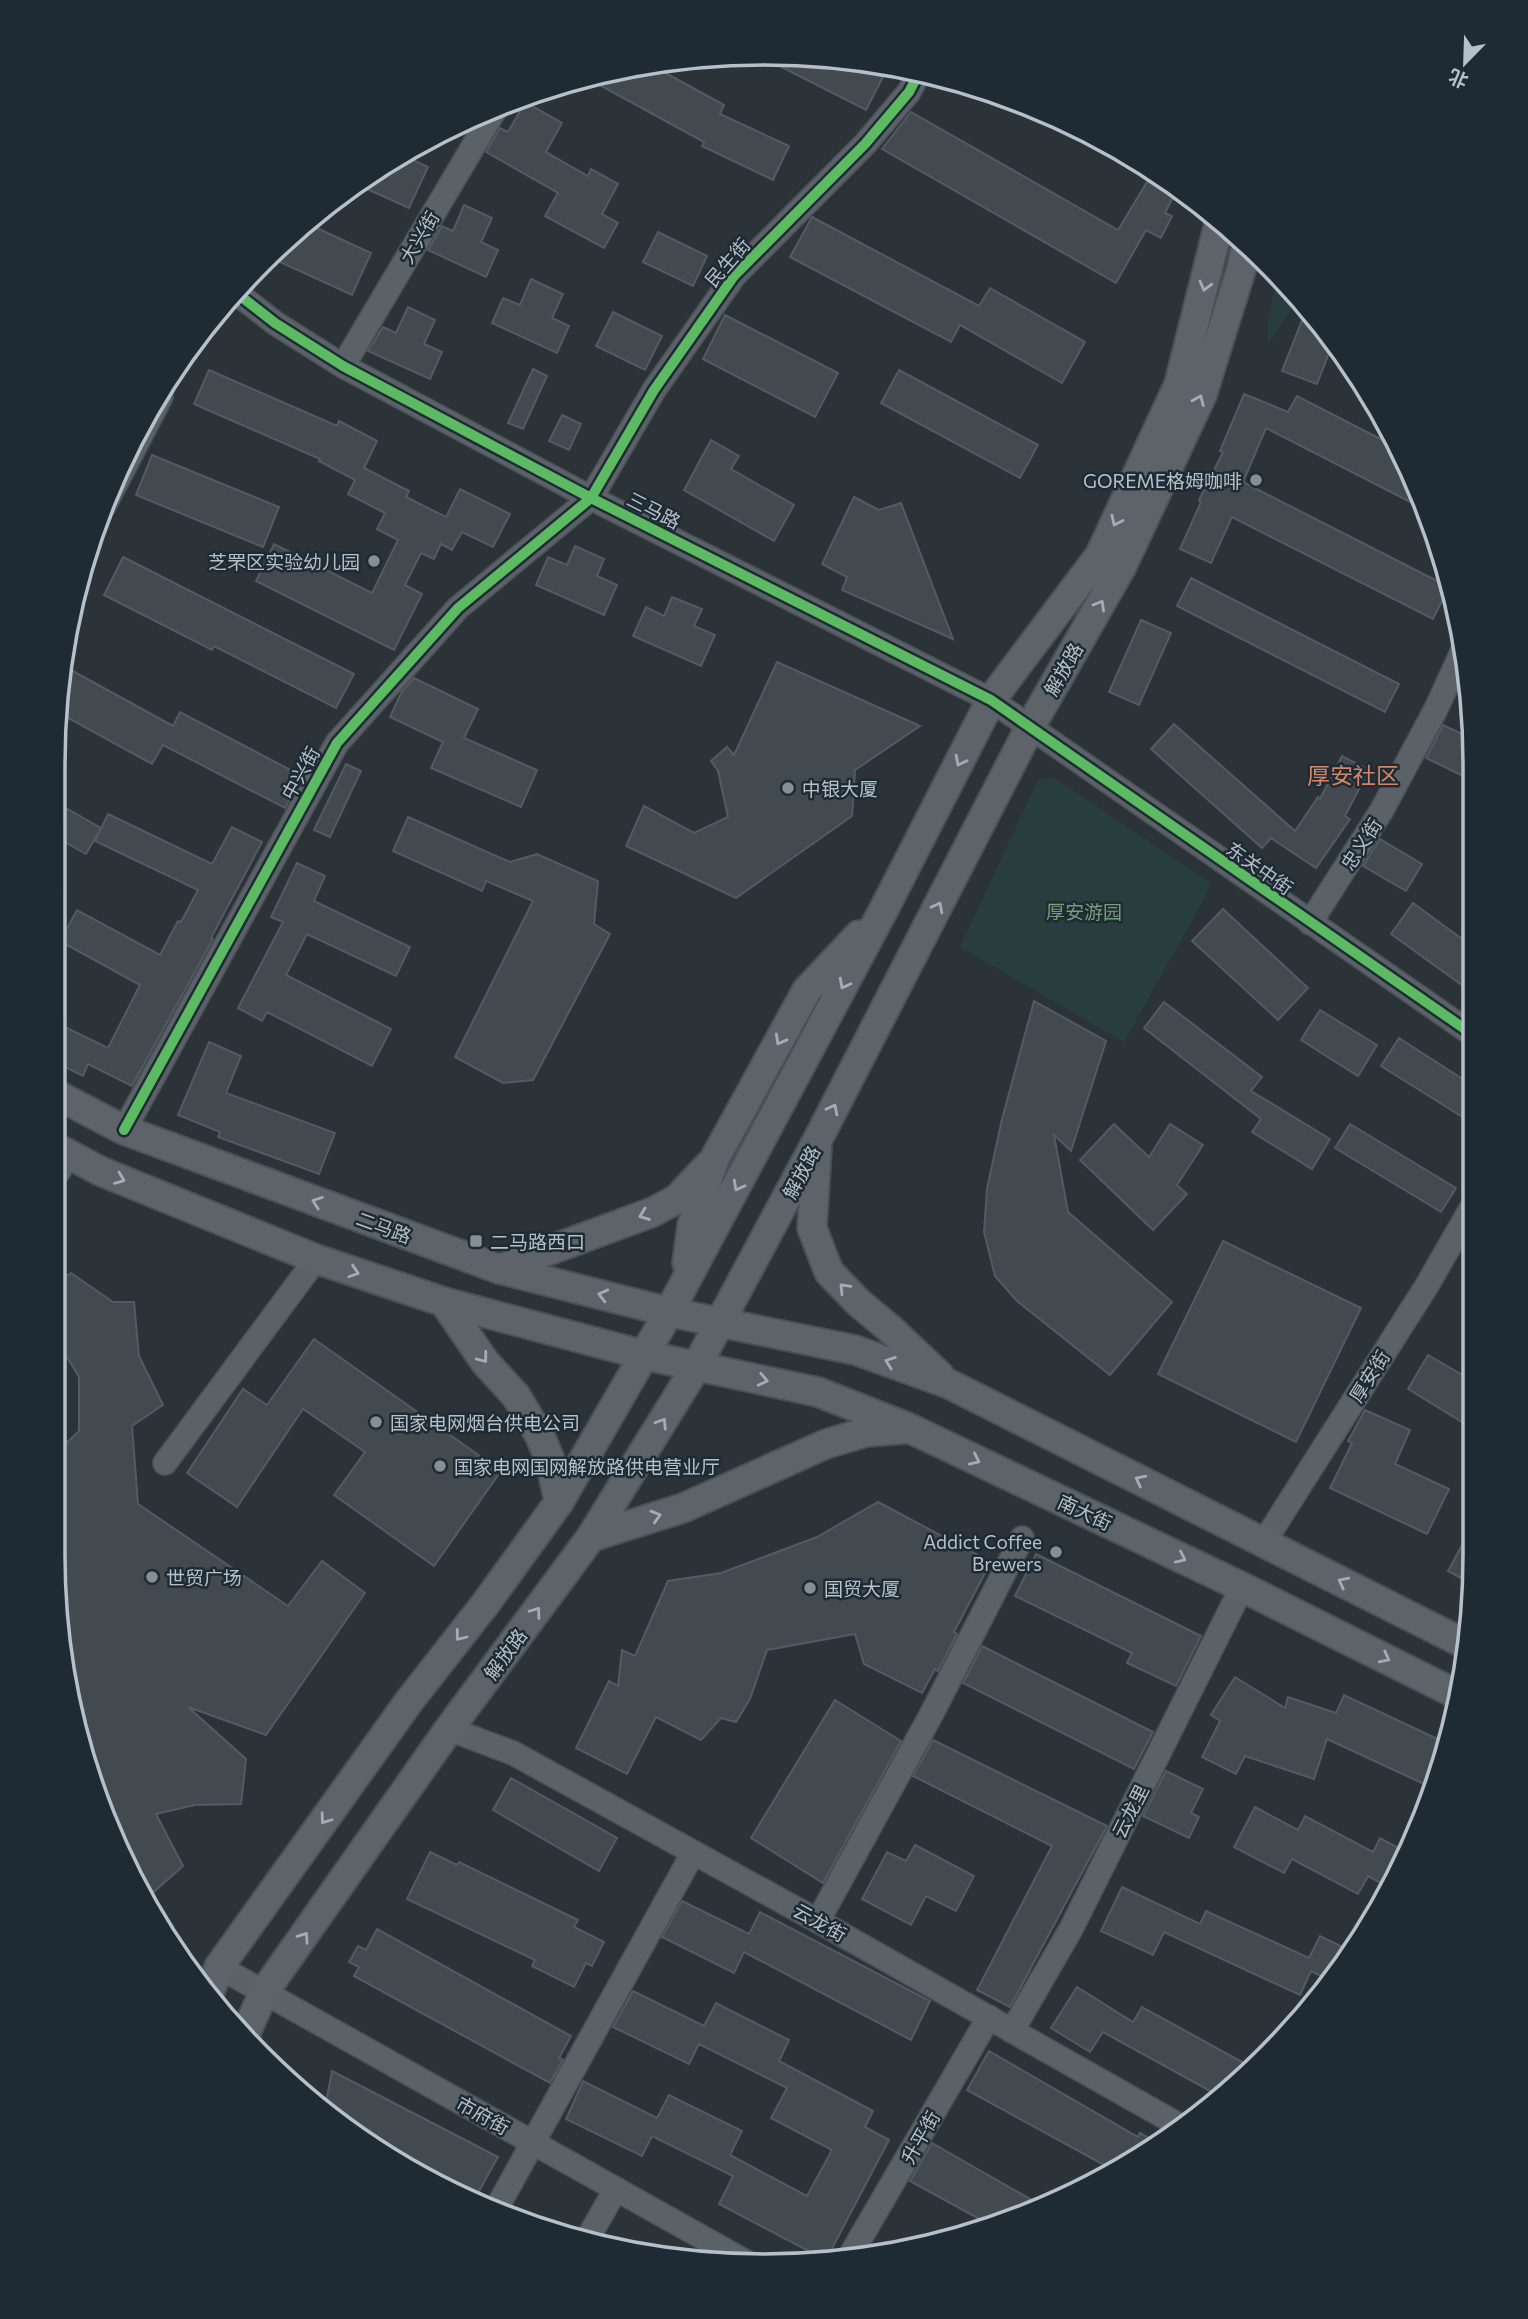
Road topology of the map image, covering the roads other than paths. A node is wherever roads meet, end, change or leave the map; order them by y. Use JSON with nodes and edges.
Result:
{"nodes":[{"id":1,"x":915,"y":82,"type":"edge"},
{"id":2,"x":488,"y":122,"type":"edge"},
{"id":3,"x":1217,"y":231,"type":"edge"},
{"id":4,"x":1244,"y":256,"type":"edge"},
{"id":5,"x":243,"y":298,"type":"edge"},
{"id":6,"x":343,"y":366,"type":"junction"},
{"id":7,"x":591,"y":498,"type":"junction"},
{"id":8,"x":1456,"y":666,"type":"edge"},
{"id":9,"x":991,"y":700,"type":"junction"},
{"id":10,"x":1030,"y":727,"type":"junction"},
{"id":11,"x":883,"y":911,"type":"junction"},
{"id":12,"x":1310,"y":923,"type":"junction"},
{"id":13,"x":1463,"y":1028,"type":"edge"},
{"id":14,"x":65,"y":1099,"type":"edge"},
{"id":15,"x":124,"y":1130,"type":"junction"},
{"id":16,"x":818,"y":1139,"type":"junction"},
{"id":17,"x":715,"y":1158,"type":"junction"},
{"id":18,"x":65,"y":1159,"type":"edge"},
{"id":19,"x":1463,"y":1222,"type":"edge"},
{"id":20,"x":316,"y":1259,"type":"junction"},
{"id":21,"x":499,"y":1269,"type":"junction"},
{"id":22,"x":685,"y":1278,"type":"junction"},
{"id":23,"x":444,"y":1302,"type":"junction"},
{"id":24,"x":669,"y":1312,"type":"junction"},
{"id":25,"x":721,"y":1321,"type":"junction"},
{"id":26,"x":644,"y":1355,"type":"junction"},
{"id":27,"x":696,"y":1367,"type":"junction"},
{"id":28,"x":949,"y":1384,"type":"junction"},
{"id":29,"x":909,"y":1428,"type":"junction"},
{"id":30,"x":165,"y":1463,"type":"dead end"},
{"id":31,"x":559,"y":1502,"type":"junction"},
{"id":32,"x":591,"y":1537,"type":"junction"},
{"id":33,"x":1022,"y":1538,"type":"dead end"},
{"id":34,"x":1264,"y":1542,"type":"junction"},
{"id":35,"x":1242,"y":1587,"type":"junction"},
{"id":36,"x":1458,"y":1640,"type":"edge"},
{"id":37,"x":1450,"y":1691,"type":"edge"},
{"id":38,"x":449,"y":1729,"type":"junction"},
{"id":39,"x":693,"y":1853,"type":"junction"},
{"id":40,"x":818,"y":1921,"type":"junction"},
{"id":41,"x":219,"y":1967,"type":"junction"},
{"id":42,"x":212,"y":1985,"type":"edge"},
{"id":43,"x":264,"y":1992,"type":"junction"},
{"id":44,"x":989,"y":2017,"type":"junction"},
{"id":45,"x":248,"y":2027,"type":"edge"},
{"id":46,"x":1012,"y":2031,"type":"junction"},
{"id":47,"x":1173,"y":2122,"type":"edge"},
{"id":48,"x":533,"y":2143,"type":"junction"},
{"id":49,"x":616,"y":2189,"type":"junction"},
{"id":50,"x":500,"y":2202,"type":"edge"},
{"id":51,"x":591,"y":2232,"type":"edge"},
{"id":52,"x":855,"y":2248,"type":"edge"},
{"id":53,"x":731,"y":2253,"type":"edge"}],
"edges":[{"from":1,"to":7,"type":"street","name":"民生街"},
{"from":2,"to":6,"type":"street","name":"大兴街"},
{"from":3,"to":9,"type":"main road","name":"解放路","one_way":true},
{"from":10,"to":4,"type":"main road","name":"解放路","one_way":true},
{"from":5,"to":6,"type":"street","name":"三马路"},
{"from":6,"to":7,"type":"street","name":"三马路"},
{"from":7,"to":9,"type":"street","name":"三马路"},
{"from":7,"to":15,"type":"street","name":"中兴街"},
{"from":8,"to":12,"type":"street","name":"忠义街"},
{"from":9,"to":10,"type":"street","name":"三马路"},
{"from":9,"to":11,"type":"main road","name":"解放路","one_way":true},
{"from":10,"to":12,"type":"street","name":"东关中街"},
{"from":16,"to":10,"type":"main road","name":"解放路","one_way":true},
{"from":11,"to":17,"type":"main road","one_way":true},
{"from":11,"to":22,"type":"main road","name":"解放路","one_way":true},
{"from":12,"to":13,"type":"street","name":"东关中街"},
{"from":14,"to":15,"type":"main road","name":"二马路"},
{"from":21,"to":15,"type":"main road","name":"二马路","one_way":true},
{"from":16,"to":25,"type":"main road","name":"解放路"},
{"from":28,"to":16,"type":"main road","one_way":true},
{"from":17,"to":21,"type":"main road","one_way":true},
{"from":17,"to":22,"type":"main road"},
{"from":18,"to":20,"type":"main road","one_way":true},
{"from":19,"to":34,"type":"street","name":"厚安街"},
{"from":20,"to":23,"type":"main road","one_way":true},
{"from":20,"to":30,"type":"street"},
{"from":24,"to":21,"type":"main road","name":"二马路","one_way":true},
{"from":22,"to":24,"type":"main road","name":"解放路"},
{"from":23,"to":26,"type":"main road"},
{"from":23,"to":31,"type":"main road","one_way":true},
{"from":24,"to":25,"type":"main road","name":"二马路"},
{"from":24,"to":26,"type":"main road","name":"解放路"},
{"from":25,"to":27,"type":"main road","name":"解放路"},
{"from":28,"to":25,"type":"main road","one_way":true},
{"from":26,"to":27,"type":"main road"},
{"from":26,"to":31,"type":"main road","name":"解放路"},
{"from":27,"to":29,"type":"main road","name":"南大街","one_way":true},
{"from":32,"to":27,"type":"main road","name":"解放路","one_way":true},
{"from":34,"to":28,"type":"main road","one_way":true},
{"from":32,"to":29,"type":"main road","one_way":true},
{"from":29,"to":35,"type":"main road","name":"南大街","one_way":true},
{"from":31,"to":41,"type":"main road","name":"解放路","one_way":true},
{"from":38,"to":32,"type":"main road","name":"解放路","one_way":true},
{"from":33,"to":40,"type":"street"},
{"from":36,"to":34,"type":"main road","one_way":true},
{"from":35,"to":37,"type":"main road","name":"南大街","one_way":true},
{"from":35,"to":46,"type":"street","name":"云龙里"},
{"from":38,"to":39,"type":"street","name":"云龙街"},
{"from":43,"to":38,"type":"main road","name":"解放路","one_way":true},
{"from":39,"to":40,"type":"street","name":"云龙街"},
{"from":39,"to":48,"type":"street"},
{"from":40,"to":44,"type":"street","name":"云龙街"},
{"from":41,"to":42,"type":"main road","name":"解放路"},
{"from":41,"to":43,"type":"street","name":"市府街"},
{"from":43,"to":45,"type":"main road","name":"解放路"},
{"from":43,"to":48,"type":"street","name":"市府街"},
{"from":44,"to":46,"type":"street","name":"云龙街"},
{"from":44,"to":52,"type":"street","name":"升平街"},
{"from":46,"to":47,"type":"street","name":"云龙街"},
{"from":48,"to":49,"type":"street","name":"市府街"},
{"from":48,"to":50,"type":"street"},
{"from":49,"to":51,"type":"street"},
{"from":49,"to":53,"type":"street","name":"市府街"}]}
